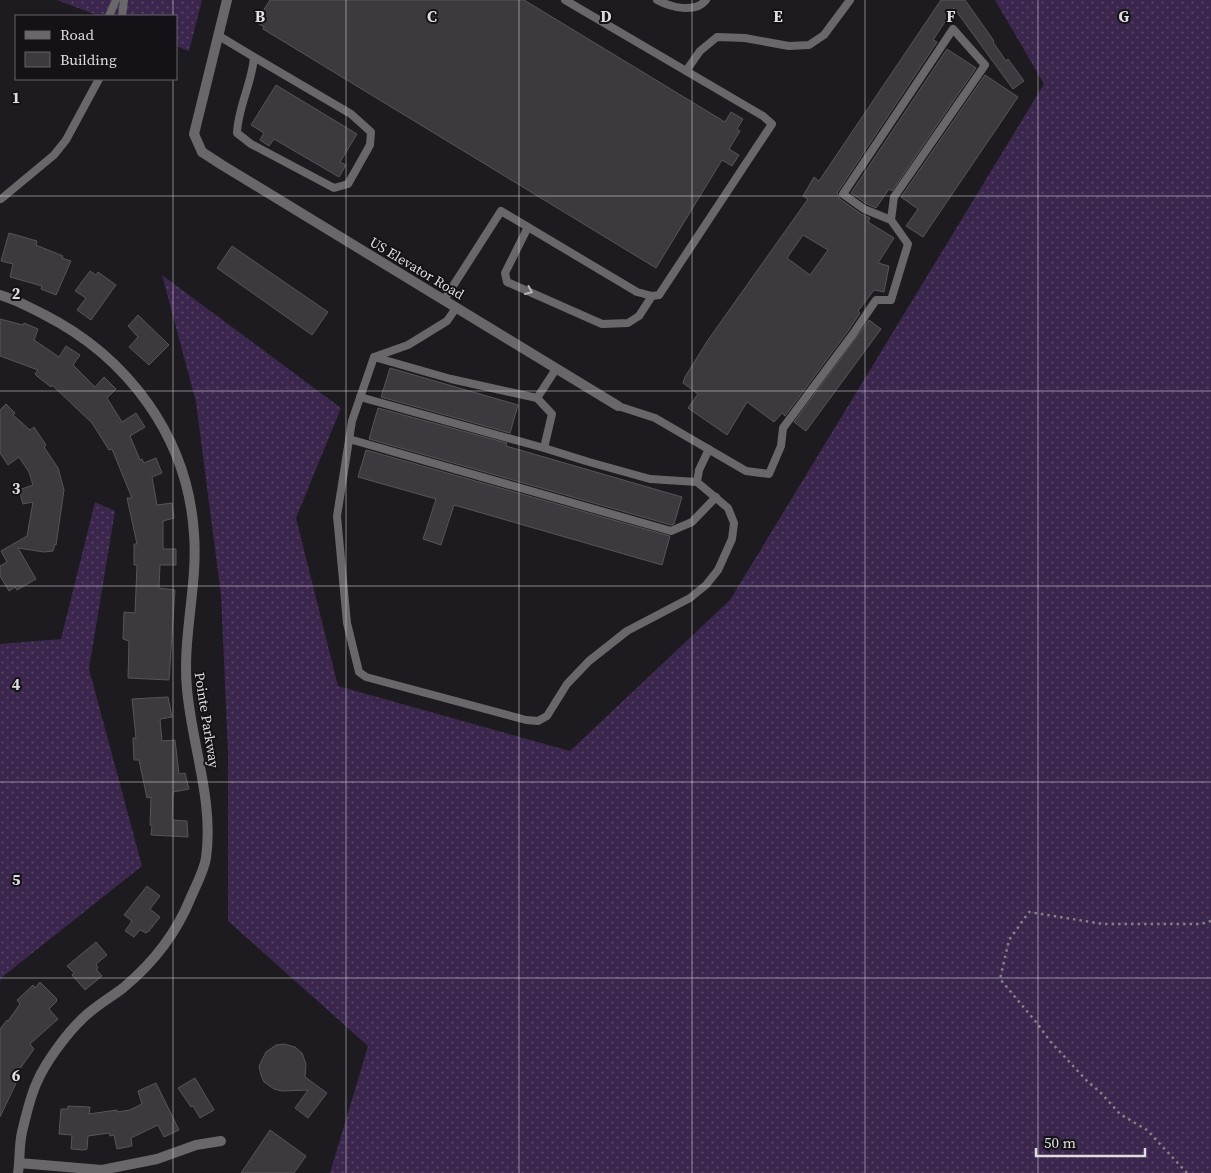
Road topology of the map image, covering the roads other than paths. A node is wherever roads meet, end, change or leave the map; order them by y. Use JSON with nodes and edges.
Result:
{"nodes":[{"id":1,"x":116,"y":0,"type":"edge"},
{"id":2,"x":124,"y":0,"type":"edge"},
{"id":3,"x":228,"y":0,"type":"edge"},
{"id":4,"x":565,"y":0,"type":"edge"},
{"id":5,"x":657,"y":0,"type":"edge"},
{"id":6,"x":706,"y":0,"type":"edge"},
{"id":7,"x":850,"y":0,"type":"edge"},
{"id":8,"x":109,"y":15,"type":"edge"},
{"id":9,"x":122,"y":15,"type":"edge"},
{"id":10,"x":219,"y":36,"type":"junction"},
{"id":11,"x":254,"y":57,"type":"junction"},
{"id":12,"x":686,"y":71,"type":"junction"},
{"id":13,"x":98,"y":80,"type":"edge"},
{"id":14,"x":0,"y":199,"type":"edge"},
{"id":15,"x":891,"y":220,"type":"junction"},
{"id":16,"x":528,"y":227,"type":"junction"},
{"id":17,"x":0,"y":295,"type":"edge"},
{"id":18,"x":652,"y":296,"type":"junction"},
{"id":19,"x":444,"y":300,"type":"junction"},
{"id":20,"x":456,"y":308,"type":"junction"},
{"id":21,"x":374,"y":357,"type":"junction"},
{"id":22,"x":556,"y":368,"type":"junction"},
{"id":23,"x":360,"y":397,"type":"junction"},
{"id":24,"x":537,"y":398,"type":"junction"},
{"id":25,"x":618,"y":406,"type":"joint"},
{"id":26,"x":350,"y":440,"type":"junction"},
{"id":27,"x":544,"y":448,"type":"junction"},
{"id":28,"x":709,"y":450,"type":"junction"},
{"id":29,"x":697,"y":482,"type":"junction"},
{"id":30,"x":716,"y":497,"type":"junction"},
{"id":31,"x":221,"y":1140,"type":"dead end"},
{"id":32,"x":19,"y":1168,"type":"edge"}],
"edges":[{"from":1,"to":8,"type":"lane"},
{"from":2,"to":9,"type":"lane"},
{"from":3,"to":10,"type":"street"},
{"from":4,"to":12,"type":"lane"},
{"from":5,"to":6,"type":"lane"},
{"from":7,"to":12,"type":"lane"},
{"from":10,"to":11,"type":"lane"},
{"from":10,"to":19,"type":"street","name":"US Elevator Road"},
{"from":11,"to":11,"type":"lane"},
{"from":12,"to":18,"type":"lane"},
{"from":13,"to":14,"type":"lane"},
{"from":15,"to":15,"type":"lane"},
{"from":15,"to":28,"type":"lane"},
{"from":16,"to":18,"type":"lane"},
{"from":16,"to":18,"type":"lane","one_way":true},
{"from":16,"to":19,"type":"lane"},
{"from":17,"to":32,"type":"street","name":"Pointe Parkway"},
{"from":19,"to":20,"type":"street","name":"US Elevator Road"},
{"from":20,"to":21,"type":"lane"},
{"from":20,"to":22,"type":"street","name":"US Elevator Road"},
{"from":21,"to":23,"type":"lane"},
{"from":21,"to":24,"type":"lane"},
{"from":22,"to":24,"type":"lane"},
{"from":22,"to":25,"type":"street","name":"US Elevator Road"},
{"from":23,"to":26,"type":"lane"},
{"from":23,"to":27,"type":"lane"},
{"from":24,"to":27,"type":"lane"},
{"from":25,"to":28,"type":"lane"},
{"from":26,"to":30,"type":"lane"},
{"from":26,"to":30,"type":"lane"},
{"from":27,"to":29,"type":"lane"},
{"from":28,"to":29,"type":"lane"},
{"from":29,"to":30,"type":"lane"},
{"from":31,"to":32,"type":"street"}]}
